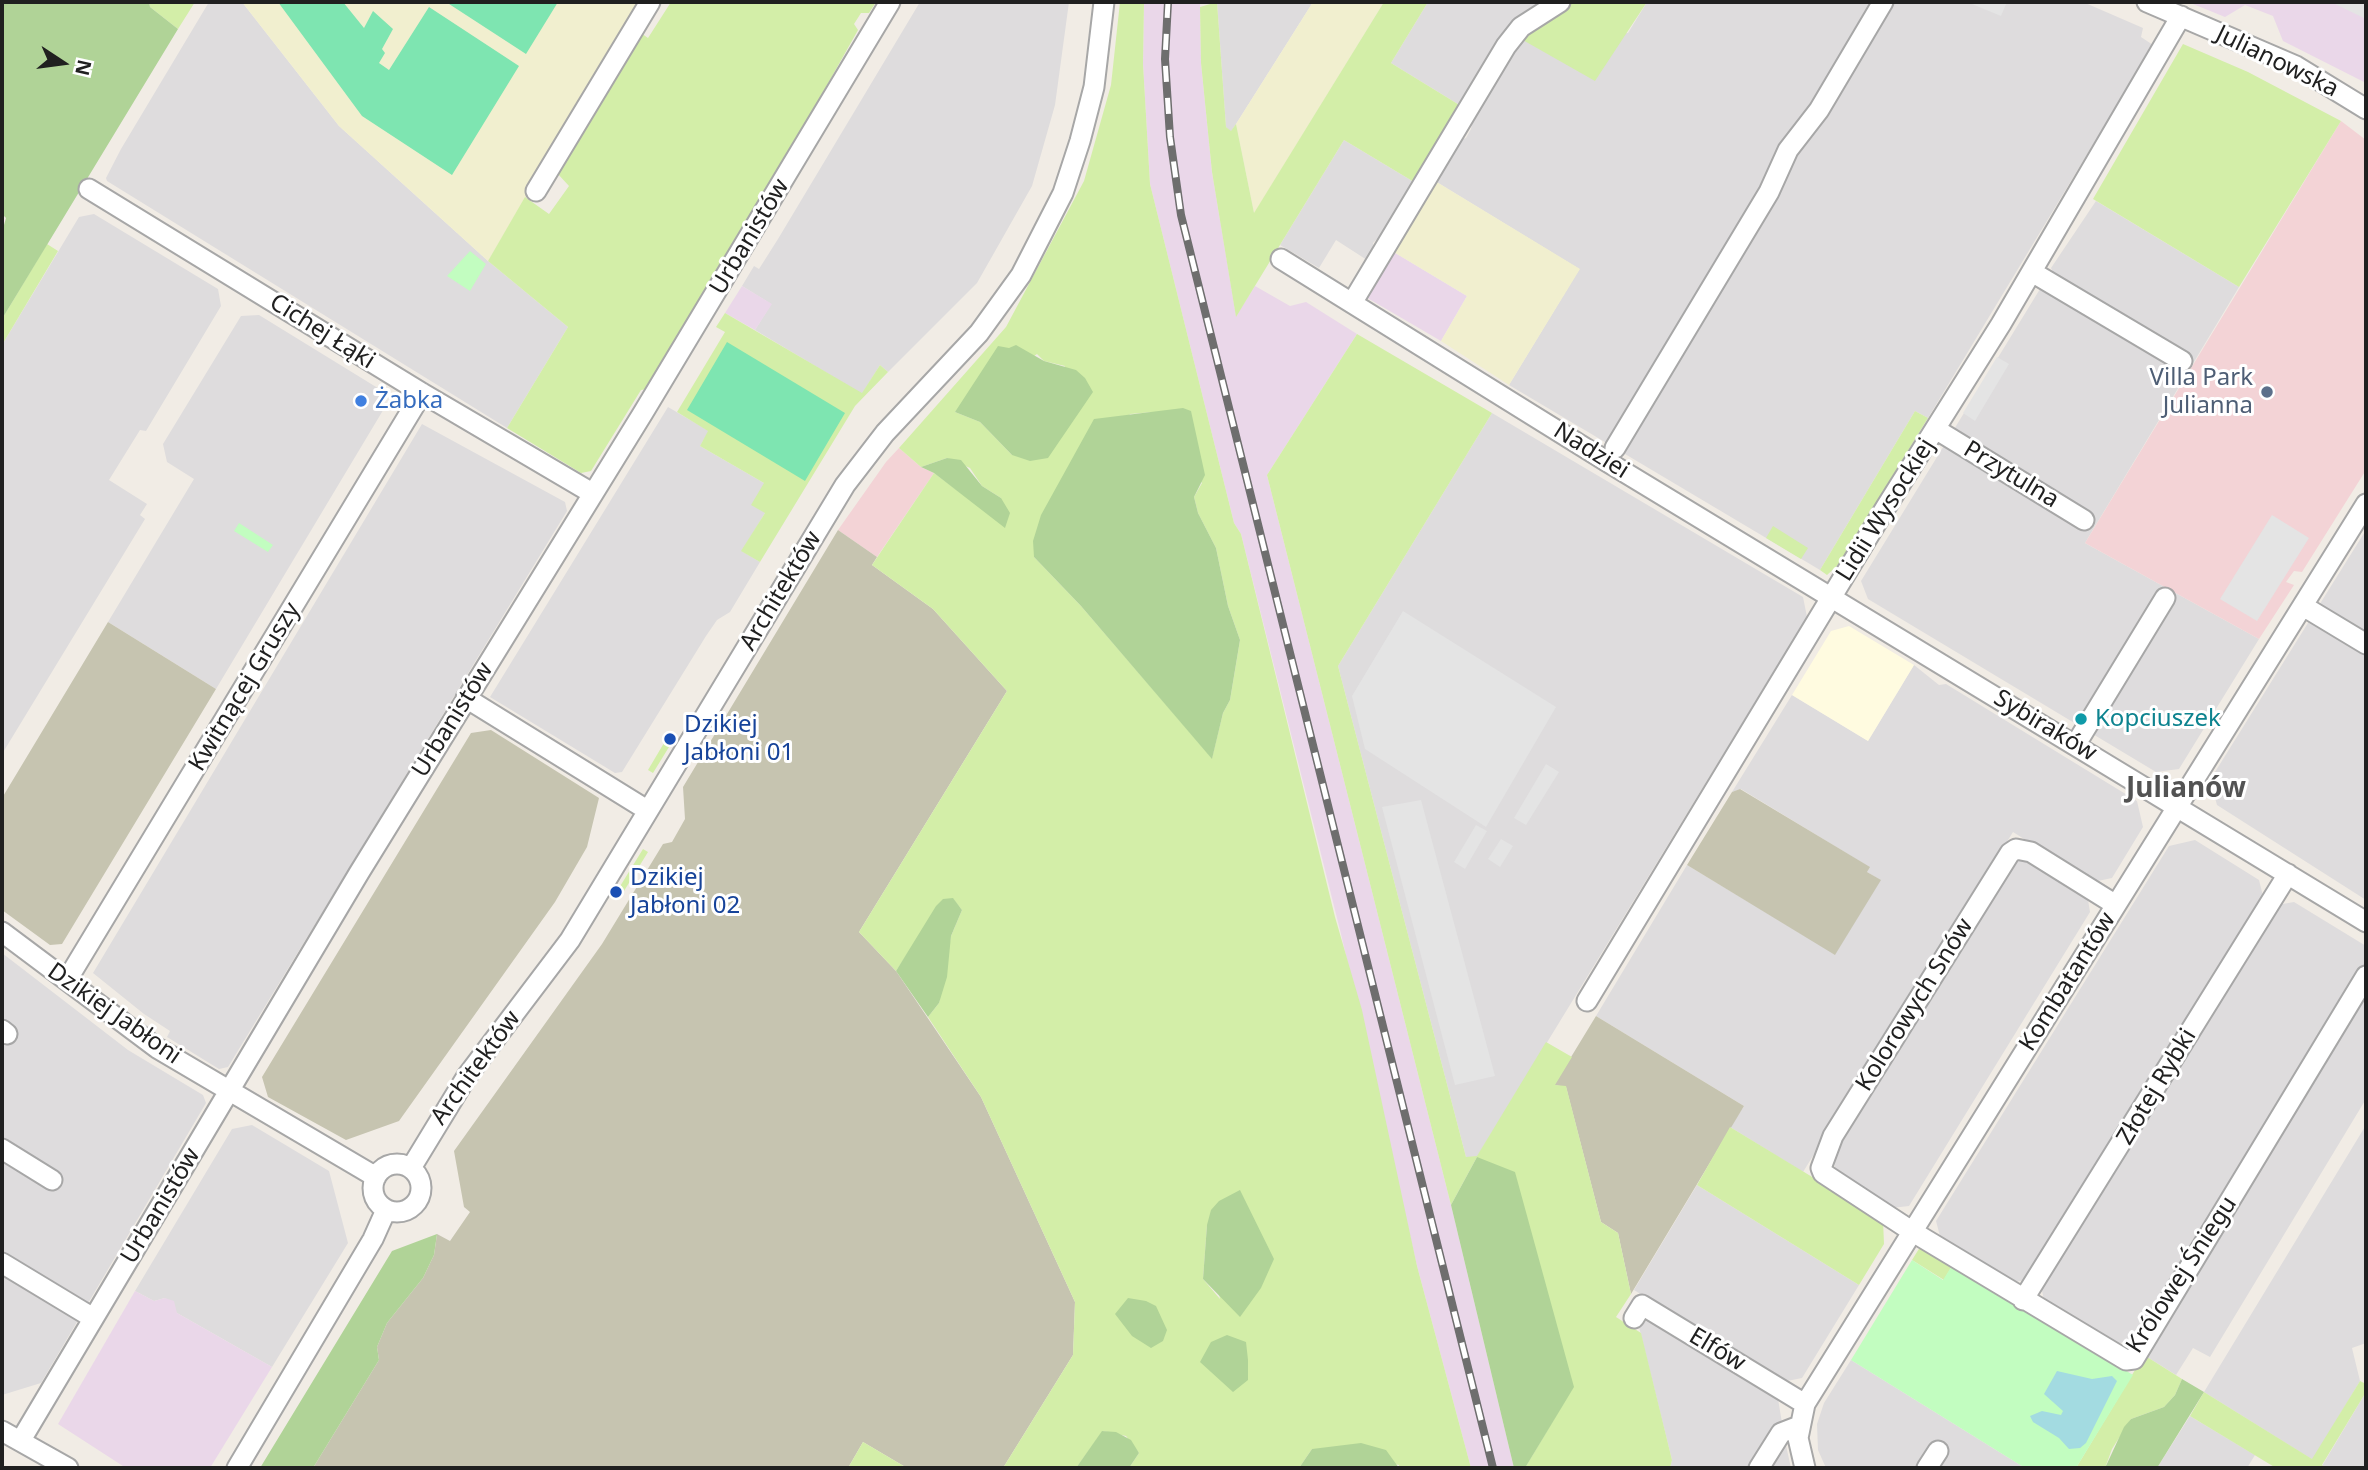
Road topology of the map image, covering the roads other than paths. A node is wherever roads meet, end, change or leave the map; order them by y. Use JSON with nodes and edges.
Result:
{"nodes":[{"id":1,"x":650,"y":2,"type":"edge"},
{"id":2,"x":890,"y":2,"type":"edge"},
{"id":3,"x":1104,"y":2,"type":"edge"},
{"id":4,"x":1560,"y":2,"type":"edge"},
{"id":5,"x":1883,"y":2,"type":"edge"},
{"id":6,"x":2147,"y":2,"type":"edge"},
{"id":7,"x":2181,"y":16,"type":"junction"},
{"id":8,"x":2366,"y":109,"type":"edge"},
{"id":9,"x":89,"y":189,"type":"dead end"},
{"id":10,"x":536,"y":191,"type":"dead end"},
{"id":11,"x":1281,"y":259,"type":"dead end"},
{"id":12,"x":2032,"y":272,"type":"junction"},
{"id":13,"x":1352,"y":303,"type":"junction"},
{"id":14,"x":2182,"y":361,"type":"dead end"},
{"id":15,"x":422,"y":393,"type":"junction"},
{"id":16,"x":1937,"y":430,"type":"junction"},
{"id":17,"x":1615,"y":448,"type":"dead end"},
{"id":18,"x":592,"y":494,"type":"junction"},
{"id":19,"x":2366,"y":504,"type":"edge"},
{"id":20,"x":2084,"y":520,"type":"dead end"},
{"id":21,"x":1831,"y":598,"type":"junction"},
{"id":22,"x":2165,"y":598,"type":"dead end"},
{"id":23,"x":2303,"y":606,"type":"junction"},
{"id":24,"x":2366,"y":644,"type":"edge"},
{"id":25,"x":466,"y":698,"type":"junction"},
{"id":26,"x":2076,"y":744,"type":"junction"},
{"id":27,"x":2177,"y":806,"type":"junction"},
{"id":28,"x":647,"y":810,"type":"junction"},
{"id":29,"x":2288,"y":874,"type":"junction"},
{"id":30,"x":2116,"y":905,"type":"junction"},
{"id":31,"x":2366,"y":922,"type":"edge"},
{"id":32,"x":2,"y":932,"type":"edge"},
{"id":33,"x":2366,"y":976,"type":"edge"},
{"id":34,"x":67,"y":980,"type":"junction"},
{"id":35,"x":1587,"y":1002,"type":"dead end"},
{"id":36,"x":229,"y":1092,"type":"junction"},
{"id":37,"x":2,"y":1149,"type":"edge"},
{"id":38,"x":411,"y":1168,"type":"junction"},
{"id":39,"x":376,"y":1177,"type":"junction"},
{"id":40,"x":52,"y":1180,"type":"dead end"},
{"id":41,"x":386,"y":1210,"type":"junction"},
{"id":42,"x":1913,"y":1232,"type":"junction"},
{"id":43,"x":2,"y":1263,"type":"edge"},
{"id":44,"x":2023,"y":1300,"type":"junction"},
{"id":45,"x":93,"y":1318,"type":"junction"},
{"id":46,"x":1634,"y":1318,"type":"dead end"},
{"id":47,"x":1805,"y":1404,"type":"junction"},
{"id":48,"x":1798,"y":1426,"type":"junction"},
{"id":49,"x":2,"y":1431,"type":"edge"},
{"id":50,"x":21,"y":1440,"type":"junction"},
{"id":51,"x":1938,"y":1451,"type":"dead end"},
{"id":52,"x":68,"y":1468,"type":"edge"},
{"id":53,"x":237,"y":1468,"type":"edge"},
{"id":54,"x":1759,"y":1468,"type":"edge"},
{"id":55,"x":1805,"y":1468,"type":"edge"},
{"id":56,"x":1927,"y":1468,"type":"edge"}],
"edges":[{"from":1,"to":10,"type":"street"},
{"from":2,"to":18,"type":"street","name":"Urbanistów"},
{"from":3,"to":28,"type":"street","name":"Architektów"},
{"from":4,"to":13,"type":"street"},
{"from":5,"to":17,"type":"street"},
{"from":6,"to":7,"type":"street","name":"Julianowska"},
{"from":7,"to":8,"type":"street","name":"Julianowska"},
{"from":7,"to":12,"type":"street","name":"Lidii Wysockiej"},
{"from":9,"to":15,"type":"street","name":"Cichej Łąki"},
{"from":11,"to":13,"type":"street","name":"Nadziei"},
{"from":12,"to":14,"type":"street"},
{"from":12,"to":16,"type":"street","name":"Lidii Wysockiej"},
{"from":13,"to":21,"type":"street","name":"Nadziei"},
{"from":15,"to":18,"type":"street","name":"Cichej Łąki"},
{"from":15,"to":34,"type":"street","name":"Kwitnącej Gruszy"},
{"from":16,"to":20,"type":"street","name":"Przytulna"},
{"from":16,"to":21,"type":"street","name":"Lidii Wysockiej"},
{"from":18,"to":25,"type":"street","name":"Urbanistów"},
{"from":19,"to":23,"type":"street","name":"Kombatantów"},
{"from":21,"to":26,"type":"street","name":"Sybiraków"},
{"from":21,"to":35,"type":"street","name":"Lidii Wysockiej"},
{"from":22,"to":26,"type":"street"},
{"from":23,"to":24,"type":"street"},
{"from":23,"to":27,"type":"street","name":"Kombatantów"},
{"from":25,"to":28,"type":"street"},
{"from":25,"to":36,"type":"street","name":"Urbanistów"},
{"from":26,"to":27,"type":"street","name":"Sybiraków"},
{"from":27,"to":29,"type":"street","name":"Sybiraków"},
{"from":27,"to":30,"type":"street","name":"Kombatantów"},
{"from":28,"to":38,"type":"street","name":"Architektów"},
{"from":29,"to":31,"type":"street","name":"Sybiraków"},
{"from":29,"to":44,"type":"street","name":"Złotej Rybki"},
{"from":30,"to":42,"type":"street","name":"Kombatantów"},
{"from":30,"to":42,"type":"street","name":"Kolorowych Snów"},
{"from":32,"to":34,"type":"street","name":"Dzikiej Jabłoni"},
{"from":33,"to":44,"type":"street","name":"Królowej Śniegu"},
{"from":34,"to":36,"type":"street","name":"Dzikiej Jabłoni"},
{"from":36,"to":39,"type":"street","name":"Dzikiej Jabłoni"},
{"from":36,"to":45,"type":"street","name":"Urbanistów"},
{"from":37,"to":40,"type":"street"},
{"from":38,"to":39,"type":"street"},
{"from":38,"to":41,"type":"street"},
{"from":39,"to":41,"type":"street"},
{"from":41,"to":53,"type":"street"},
{"from":42,"to":44,"type":"street","name":"Królowej Śniegu"},
{"from":42,"to":47,"type":"street","name":"Kombatantów"},
{"from":43,"to":45,"type":"street"},
{"from":45,"to":50,"type":"street","name":"Urbanistów"},
{"from":46,"to":47,"type":"street","name":"Elfów"},
{"from":47,"to":48,"type":"street","name":"Kombatantów"},
{"from":48,"to":54,"type":"street"},
{"from":48,"to":55,"type":"street","name":"Kombatantów"},
{"from":49,"to":50,"type":"street"},
{"from":50,"to":52,"type":"street"},
{"from":51,"to":56,"type":"street"}]}
